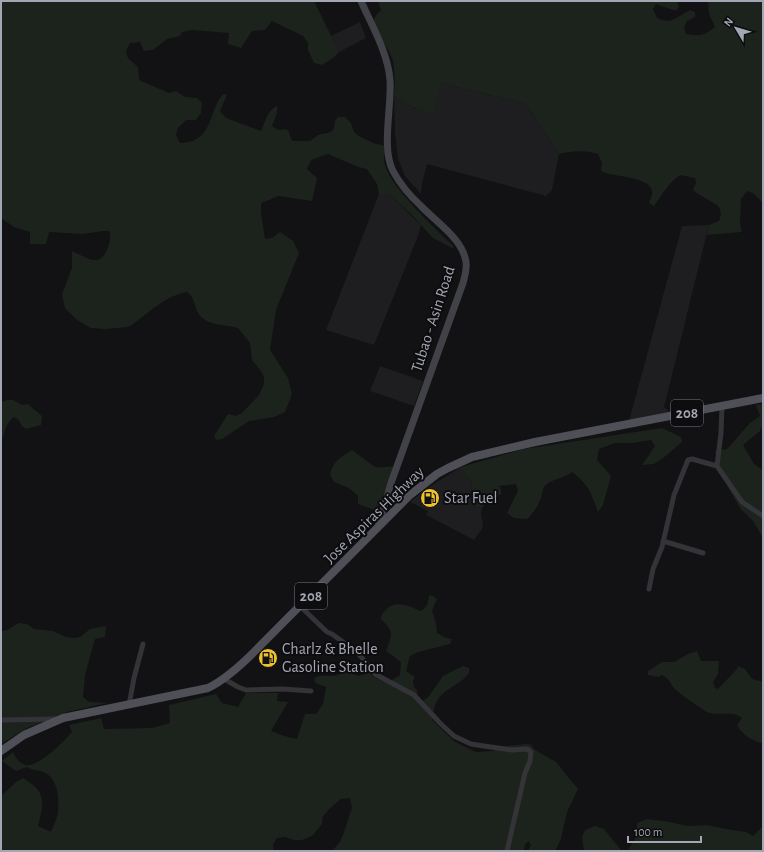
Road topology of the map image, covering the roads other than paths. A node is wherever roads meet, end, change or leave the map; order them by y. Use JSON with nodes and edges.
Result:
{"nodes":[{"id":1,"x":360,"y":1,"type":"edge"},
{"id":2,"x":763,"y":398,"type":"edge"},
{"id":3,"x":722,"y":406,"type":"junction"},
{"id":4,"x":717,"y":466,"type":"junction"},
{"id":5,"x":763,"y":516,"type":"edge"},
{"id":6,"x":378,"y":528,"type":"junction"},
{"id":7,"x":663,"y":541,"type":"junction"},
{"id":8,"x":703,"y":553,"type":"dead end"},
{"id":9,"x":649,"y":589,"type":"dead end"},
{"id":10,"x":300,"y":606,"type":"junction"},
{"id":11,"x":143,"y":644,"type":"dead end"},
{"id":12,"x":224,"y":679,"type":"junction"},
{"id":13,"x":311,"y":691,"type":"dead end"},
{"id":14,"x":129,"y":705,"type":"junction"},
{"id":15,"x":63,"y":718,"type":"junction"},
{"id":16,"x":1,"y":720,"type":"edge"},
{"id":17,"x":1,"y":750,"type":"edge"},
{"id":18,"x":507,"y":851,"type":"edge"}],
"edges":[{"from":1,"to":6,"type":"main road","name":"Tubao - Asin Road"},
{"from":2,"to":3,"type":"main road","name":"Jose Aspiras Highway","number":"208"},
{"from":3,"to":4,"type":"street"},
{"from":3,"to":6,"type":"main road","name":"Jose Aspiras Highway","number":"208"},
{"from":4,"to":5,"type":"street"},
{"from":4,"to":7,"type":"street"},
{"from":6,"to":10,"type":"main road","name":"Jose Aspiras Highway","number":"208"},
{"from":7,"to":8,"type":"street"},
{"from":7,"to":9,"type":"street"},
{"from":10,"to":12,"type":"main road","name":"Jose Aspiras Highway","number":"208"},
{"from":10,"to":18,"type":"street"},
{"from":11,"to":14,"type":"street"},
{"from":12,"to":13,"type":"street"},
{"from":12,"to":14,"type":"main road","name":"Jose Aspiras Highway","number":"208"},
{"from":14,"to":15,"type":"main road","name":"Jose Aspiras Highway","number":"208"},
{"from":15,"to":16,"type":"street"},
{"from":15,"to":17,"type":"main road","name":"Jose Aspiras Highway","number":"208"}]}
